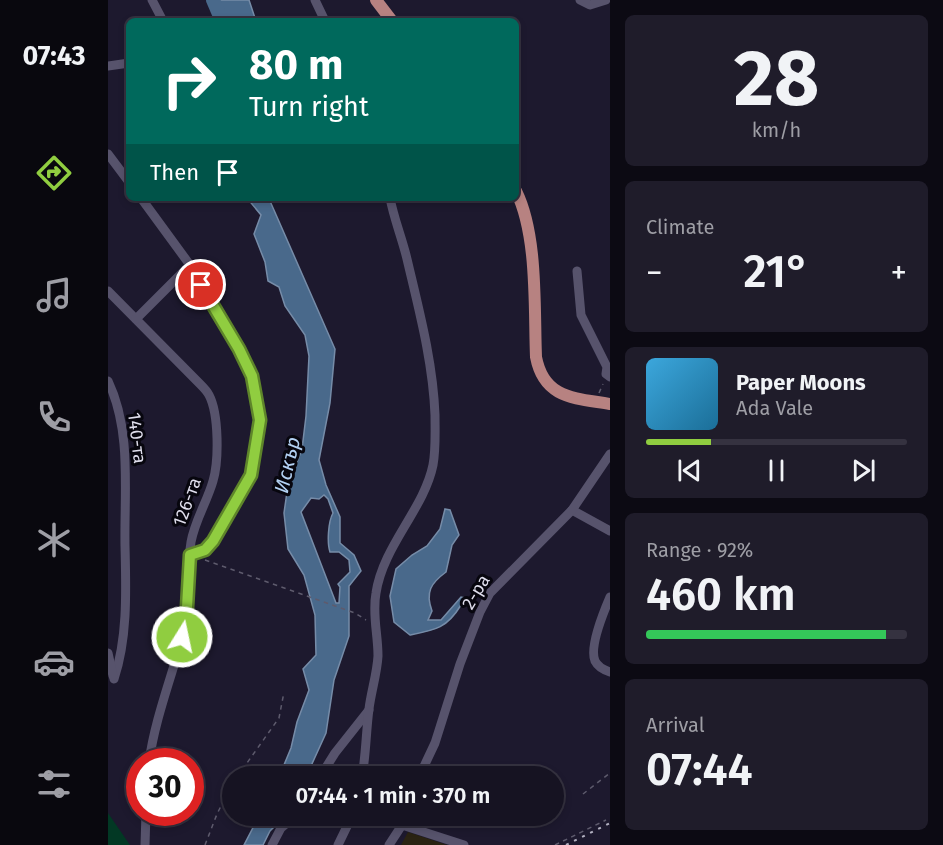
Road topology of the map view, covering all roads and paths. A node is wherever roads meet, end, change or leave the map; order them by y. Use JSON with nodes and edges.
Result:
{"nodes":[{"id":1,"x":152,"y":0,"type":"edge"},
{"id":2,"x":315,"y":0,"type":"edge"},
{"id":3,"x":376,"y":0,"type":"edge"},
{"id":4,"x":580,"y":0,"type":"edge"},
{"id":5,"x":606,"y":0,"type":"edge"},
{"id":6,"x":161,"y":18,"type":"edge"},
{"id":7,"x":324,"y":18,"type":"edge"},
{"id":8,"x":390,"y":18,"type":"edge"},
{"id":9,"x":126,"y":63,"type":"edge"},
{"id":10,"x":108,"y":66,"type":"edge"},
{"id":11,"x":108,"y":154,"type":"edge"},
{"id":12,"x":126,"y":178,"type":"edge"},
{"id":13,"x":519,"y":198,"type":"edge"},
{"id":14,"x":143,"y":201,"type":"edge"},
{"id":15,"x":391,"y":201,"type":"edge"},
{"id":16,"x":190,"y":265,"type":"junction"},
{"id":17,"x":577,"y":271,"type":"dead end"},
{"id":18,"x":108,"y":291,"type":"edge"},
{"id":19,"x":135,"y":319,"type":"junction"},
{"id":20,"x":610,"y":355,"type":"edge"},
{"id":21,"x":608,"y":373,"type":"edge"},
{"id":22,"x":108,"y":381,"type":"edge"},
{"id":23,"x":596,"y":402,"type":"junction"},
{"id":24,"x":610,"y":404,"type":"edge"},
{"id":25,"x":610,"y":454,"type":"edge"},
{"id":26,"x":572,"y":510,"type":"junction"},
{"id":27,"x":610,"y":531,"type":"edge"},
{"id":28,"x":190,"y":555,"type":"junction"},
{"id":29,"x":610,"y":597,"type":"edge"},
{"id":30,"x":374,"y":625,"type":"junction"},
{"id":31,"x":108,"y":653,"type":"edge"},
{"id":32,"x":610,"y":672,"type":"edge"},
{"id":33,"x":284,"y":692,"type":"dead end"},
{"id":34,"x":369,"y":710,"type":"junction"},
{"id":35,"x":151,"y":748,"type":"edge"},
{"id":36,"x":245,"y":766,"type":"edge"},
{"id":37,"x":327,"y":766,"type":"edge"},
{"id":38,"x":364,"y":766,"type":"edge"},
{"id":39,"x":424,"y":766,"type":"edge"},
{"id":40,"x":610,"y":772,"type":"edge"},
{"id":41,"x":583,"y":794,"type":"dead end"},
{"id":42,"x":222,"y":804,"type":"edge"},
{"id":43,"x":606,"y":820,"type":"dead end"},
{"id":44,"x":146,"y":826,"type":"edge"},
{"id":45,"x":283,"y":826,"type":"edge"},
{"id":46,"x":348,"y":826,"type":"edge"},
{"id":47,"x":401,"y":826,"type":"edge"},
{"id":48,"x":416,"y":826,"type":"edge"},
{"id":49,"x":145,"y":845,"type":"edge"},
{"id":50,"x":205,"y":845,"type":"edge"},
{"id":51,"x":272,"y":845,"type":"edge"},
{"id":52,"x":339,"y":845,"type":"edge"},
{"id":53,"x":389,"y":845,"type":"edge"},
{"id":54,"x":464,"y":845,"type":"edge"},
{"id":55,"x":555,"y":845,"type":"edge"}],
"edges":[{"from":1,"to":6,"type":"street"},
{"from":2,"to":7,"type":"street"},
{"from":3,"to":8,"type":"main road"},
{"from":4,"to":5,"type":"street"},
{"from":9,"to":10,"type":"street"},
{"from":11,"to":12,"type":"street"},
{"from":13,"to":23,"type":"main road"},
{"from":14,"to":16,"type":"street"},
{"from":15,"to":30,"type":"street"},
{"from":16,"to":19,"type":"street"},
{"from":16,"to":28,"type":"street"},
{"from":17,"to":21,"type":"street"},
{"from":18,"to":19,"type":"street","name":"126-та"},
{"from":19,"to":28,"type":"street","name":"126-та"},
{"from":20,"to":21,"type":"street"},
{"from":21,"to":23,"type":"path"},
{"from":22,"to":31,"type":"street","name":"140-та"},
{"from":23,"to":24,"type":"main road"},
{"from":25,"to":26,"type":"street","name":"2-ра"},
{"from":26,"to":27,"type":"street"},
{"from":26,"to":39,"type":"street","name":"2-ра"},
{"from":28,"to":30,"type":"path"},
{"from":28,"to":35,"type":"street","name":"126-та"},
{"from":29,"to":32,"type":"street"},
{"from":30,"to":34,"type":"street"},
{"from":33,"to":36,"type":"path"},
{"from":34,"to":37,"type":"street"},
{"from":34,"to":38,"type":"street"},
{"from":40,"to":41,"type":"path"},
{"from":42,"to":50,"type":"path"},
{"from":43,"to":55,"type":"path"},
{"from":44,"to":49,"type":"street"},
{"from":45,"to":51,"type":"street"},
{"from":46,"to":52,"type":"street"},
{"from":47,"to":53,"type":"street"},
{"from":48,"to":54,"type":"street"}]}
